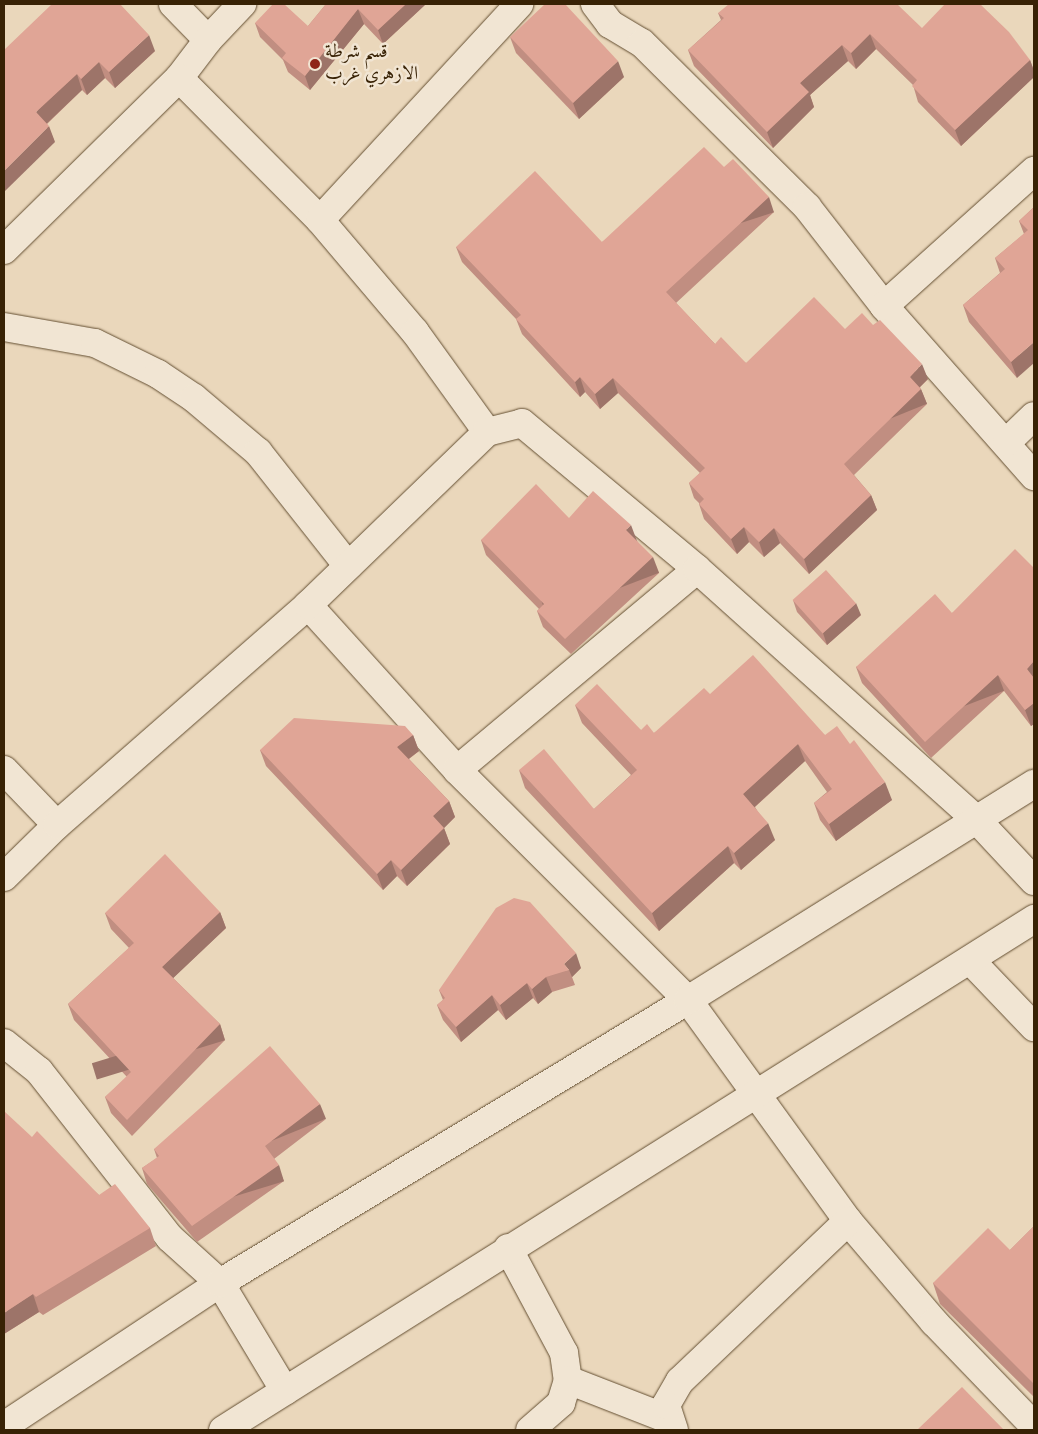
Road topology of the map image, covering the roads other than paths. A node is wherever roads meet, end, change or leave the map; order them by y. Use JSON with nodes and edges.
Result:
{"nodes":[{"id":1,"x":173,"y":4,"type":"edge"},
{"id":2,"x":242,"y":4,"type":"edge"},
{"id":3,"x":520,"y":4,"type":"edge"},
{"id":4,"x":595,"y":4,"type":"edge"},
{"id":5,"x":208,"y":40,"type":"junction"},
{"id":6,"x":179,"y":78,"type":"junction"},
{"id":7,"x":1034,"y":171,"type":"edge"},
{"id":8,"x":320,"y":220,"type":"junction"},
{"id":9,"x":4,"y":250,"type":"edge"},
{"id":10,"x":884,"y":306,"type":"junction"},
{"id":11,"x":4,"y":327,"type":"edge"},
{"id":12,"x":1034,"y":416,"type":"edge"},
{"id":13,"x":488,"y":432,"type":"junction"},
{"id":14,"x":1007,"y":442,"type":"junction"},
{"id":15,"x":1034,"y":476,"type":"edge"},
{"id":16,"x":348,"y":566,"type":"junction"},
{"id":17,"x":697,"y":569,"type":"junction"},
{"id":18,"x":308,"y":605,"type":"junction"},
{"id":19,"x":4,"y":770,"type":"edge"},
{"id":20,"x":456,"y":770,"type":"junction"},
{"id":21,"x":1034,"y":784,"type":"edge"},
{"id":22,"x":976,"y":819,"type":"junction"},
{"id":23,"x":57,"y":825,"type":"junction"},
{"id":24,"x":4,"y":877,"type":"edge"},
{"id":25,"x":1034,"y":881,"type":"edge"},
{"id":26,"x":1034,"y":919,"type":"edge"},
{"id":27,"x":970,"y":960,"type":"junction"},
{"id":28,"x":688,"y":1000,"type":"junction"},
{"id":29,"x":1034,"y":1027,"type":"edge"},
{"id":30,"x":4,"y":1043,"type":"edge"},
{"id":31,"x":756,"y":1092,"type":"junction"},
{"id":32,"x":848,"y":1220,"type":"junction"},
{"id":33,"x":508,"y":1248,"type":"junction"},
{"id":34,"x":220,"y":1282,"type":"junction"},
{"id":35,"x":568,"y":1380,"type":"junction"},
{"id":36,"x":285,"y":1392,"type":"junction"},
{"id":37,"x":671,"y":1425,"type":"edge"},
{"id":38,"x":4,"y":1426,"type":"edge"},
{"id":39,"x":1034,"y":1426,"type":"edge"},
{"id":40,"x":223,"y":1430,"type":"edge"},
{"id":41,"x":530,"y":1430,"type":"edge"}],
"edges":[{"from":1,"to":5,"type":"street"},
{"from":2,"to":5,"type":"street"},
{"from":3,"to":8,"type":"street"},
{"from":4,"to":10,"type":"street"},
{"from":5,"to":6,"type":"street"},
{"from":6,"to":8,"type":"street"},
{"from":6,"to":9,"type":"street"},
{"from":7,"to":10,"type":"street"},
{"from":8,"to":13,"type":"street"},
{"from":10,"to":14,"type":"street"},
{"from":11,"to":16,"type":"street"},
{"from":12,"to":14,"type":"street"},
{"from":13,"to":16,"type":"street"},
{"from":13,"to":17,"type":"street"},
{"from":14,"to":15,"type":"street"},
{"from":16,"to":18,"type":"street"},
{"from":17,"to":20,"type":"street"},
{"from":17,"to":22,"type":"street"},
{"from":18,"to":20,"type":"street"},
{"from":18,"to":23,"type":"street"},
{"from":19,"to":23,"type":"street"},
{"from":20,"to":28,"type":"street"},
{"from":21,"to":22,"type":"street"},
{"from":22,"to":25,"type":"street"},
{"from":22,"to":28,"type":"street"},
{"from":23,"to":24,"type":"street"},
{"from":26,"to":27,"type":"street"},
{"from":27,"to":29,"type":"street"},
{"from":27,"to":31,"type":"street"},
{"from":28,"to":31,"type":"street"},
{"from":28,"to":34,"type":"street"},
{"from":30,"to":34,"type":"street"},
{"from":31,"to":32,"type":"street"},
{"from":31,"to":33,"type":"street"},
{"from":32,"to":37,"type":"street"},
{"from":32,"to":39,"type":"street"},
{"from":33,"to":35,"type":"street"},
{"from":33,"to":36,"type":"street"},
{"from":34,"to":36,"type":"street"},
{"from":34,"to":38,"type":"street"},
{"from":35,"to":37,"type":"street"},
{"from":35,"to":41,"type":"street"},
{"from":36,"to":40,"type":"street"}]}
